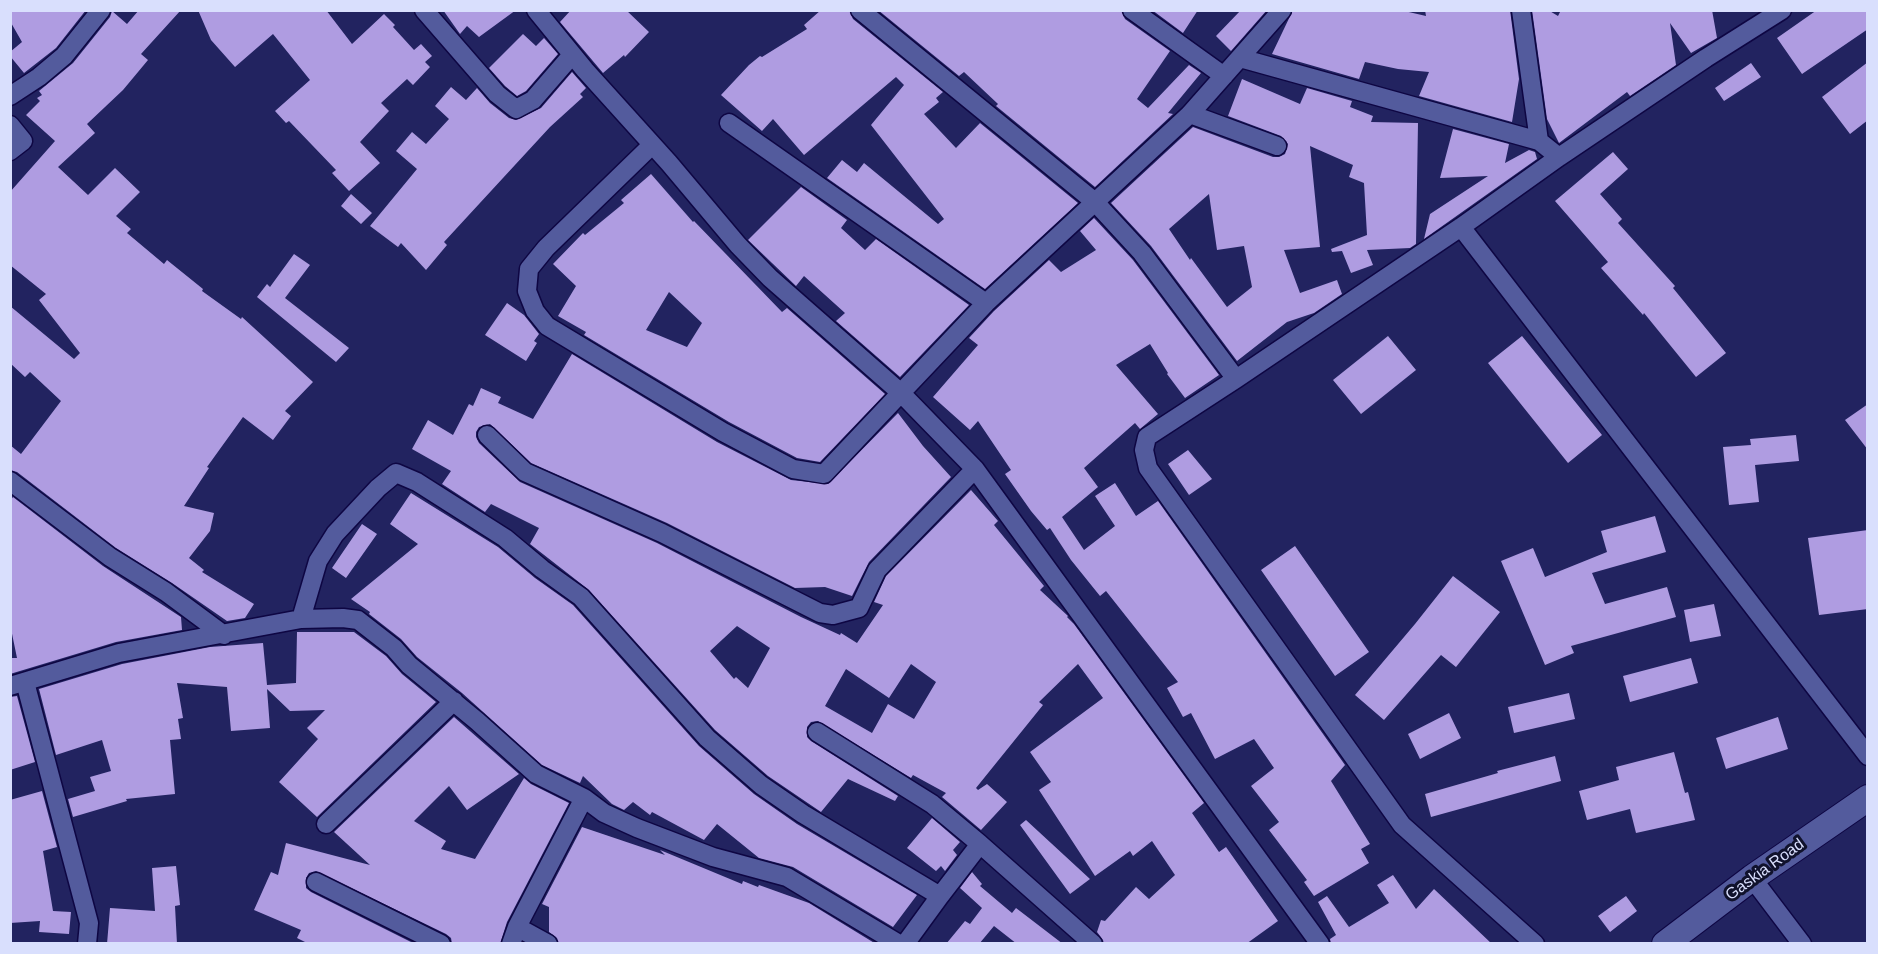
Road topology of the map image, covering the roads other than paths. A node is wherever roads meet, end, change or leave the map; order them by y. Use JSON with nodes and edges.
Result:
{"nodes":[{"id":1,"x":101,"y":10,"type":"edge"},
{"id":2,"x":424,"y":10,"type":"edge"},
{"id":3,"x":536,"y":10,"type":"edge"},
{"id":4,"x":860,"y":10,"type":"edge"},
{"id":5,"x":1132,"y":10,"type":"edge"},
{"id":6,"x":1282,"y":10,"type":"edge"},
{"id":7,"x":1521,"y":10,"type":"edge"},
{"id":8,"x":1782,"y":10,"type":"edge"},
{"id":9,"x":572,"y":54,"type":"junction"},
{"id":10,"x":1240,"y":58,"type":"junction"},
{"id":11,"x":1224,"y":76,"type":"junction"},
{"id":12,"x":10,"y":96,"type":"edge"},
{"id":13,"x":1190,"y":114,"type":"junction"},
{"id":14,"x":729,"y":123,"type":"dead end"},
{"id":15,"x":10,"y":125,"type":"edge"},
{"id":16,"x":1539,"y":141,"type":"junction"},
{"id":17,"x":652,"y":145,"type":"junction"},
{"id":18,"x":1277,"y":146,"type":"dead end"},
{"id":19,"x":10,"y":152,"type":"edge"},
{"id":20,"x":1559,"y":157,"type":"junction"},
{"id":21,"x":1095,"y":202,"type":"junction"},
{"id":22,"x":1461,"y":227,"type":"junction"},
{"id":23,"x":986,"y":303,"type":"junction"},
{"id":24,"x":1236,"y":379,"type":"junction"},
{"id":25,"x":902,"y":393,"type":"junction"},
{"id":26,"x":487,"y":435,"type":"dead end"},
{"id":27,"x":975,"y":469,"type":"junction"},
{"id":28,"x":10,"y":481,"type":"edge"},
{"id":29,"x":301,"y":620,"type":"junction"},
{"id":30,"x":224,"y":635,"type":"junction"},
{"id":31,"x":18,"y":684,"type":"edge"},
{"id":32,"x":454,"y":700,"type":"junction"},
{"id":33,"x":817,"y":732,"type":"dead end"},
{"id":34,"x":1868,"y":756,"type":"edge"},
{"id":35,"x":584,"y":798,"type":"junction"},
{"id":36,"x":1868,"y":798,"type":"edge"},
{"id":37,"x":326,"y":824,"type":"dead end"},
{"id":38,"x":980,"y":844,"type":"junction"},
{"id":39,"x":1752,"y":878,"type":"junction"},
{"id":40,"x":316,"y":882,"type":"dead end"},
{"id":41,"x":940,"y":896,"type":"junction"},
{"id":42,"x":514,"y":935,"type":"edge"},
{"id":43,"x":87,"y":944,"type":"edge"},
{"id":44,"x":441,"y":944,"type":"edge"},
{"id":45,"x":548,"y":944,"type":"edge"},
{"id":46,"x":899,"y":944,"type":"edge"},
{"id":47,"x":905,"y":944,"type":"edge"},
{"id":48,"x":1093,"y":944,"type":"edge"},
{"id":49,"x":1320,"y":944,"type":"edge"},
{"id":50,"x":1535,"y":944,"type":"edge"},
{"id":51,"x":1665,"y":944,"type":"edge"},
{"id":52,"x":1802,"y":944,"type":"edge"}],
"edges":[{"from":1,"to":12,"type":"street"},
{"from":2,"to":9,"type":"street"},
{"from":3,"to":9,"type":"street"},
{"from":4,"to":21,"type":"street"},
{"from":5,"to":11,"type":"street"},
{"from":6,"to":10,"type":"street"},
{"from":7,"to":16,"type":"street"},
{"from":8,"to":20,"type":"street"},
{"from":9,"to":17,"type":"street"},
{"from":10,"to":11,"type":"street"},
{"from":10,"to":16,"type":"street"},
{"from":11,"to":13,"type":"street"},
{"from":13,"to":18,"type":"street"},
{"from":13,"to":21,"type":"street"},
{"from":14,"to":23,"type":"street"},
{"from":15,"to":19,"type":"street"},
{"from":16,"to":20,"type":"street"},
{"from":17,"to":25,"type":"street"},
{"from":17,"to":25,"type":"street"},
{"from":20,"to":22,"type":"street"},
{"from":21,"to":23,"type":"street"},
{"from":21,"to":24,"type":"street"},
{"from":22,"to":24,"type":"street"},
{"from":22,"to":34,"type":"street"},
{"from":23,"to":25,"type":"street"},
{"from":24,"to":50,"type":"street"},
{"from":25,"to":27,"type":"street"},
{"from":26,"to":27,"type":"street"},
{"from":27,"to":49,"type":"street"},
{"from":28,"to":30,"type":"street"},
{"from":29,"to":30,"type":"street"},
{"from":29,"to":32,"type":"street"},
{"from":29,"to":41,"type":"street"},
{"from":30,"to":31,"type":"street"},
{"from":31,"to":43,"type":"street"},
{"from":32,"to":35,"type":"street"},
{"from":32,"to":37,"type":"street"},
{"from":33,"to":38,"type":"street"},
{"from":35,"to":42,"type":"street"},
{"from":35,"to":46,"type":"street"},
{"from":36,"to":39,"type":"main road","name":"Gaskia Road"},
{"from":38,"to":41,"type":"street"},
{"from":38,"to":48,"type":"street"},
{"from":39,"to":51,"type":"main road","name":"Gaskia Road"},
{"from":39,"to":52,"type":"street"},
{"from":40,"to":44,"type":"street"},
{"from":41,"to":47,"type":"street"},
{"from":42,"to":45,"type":"street"}]}
